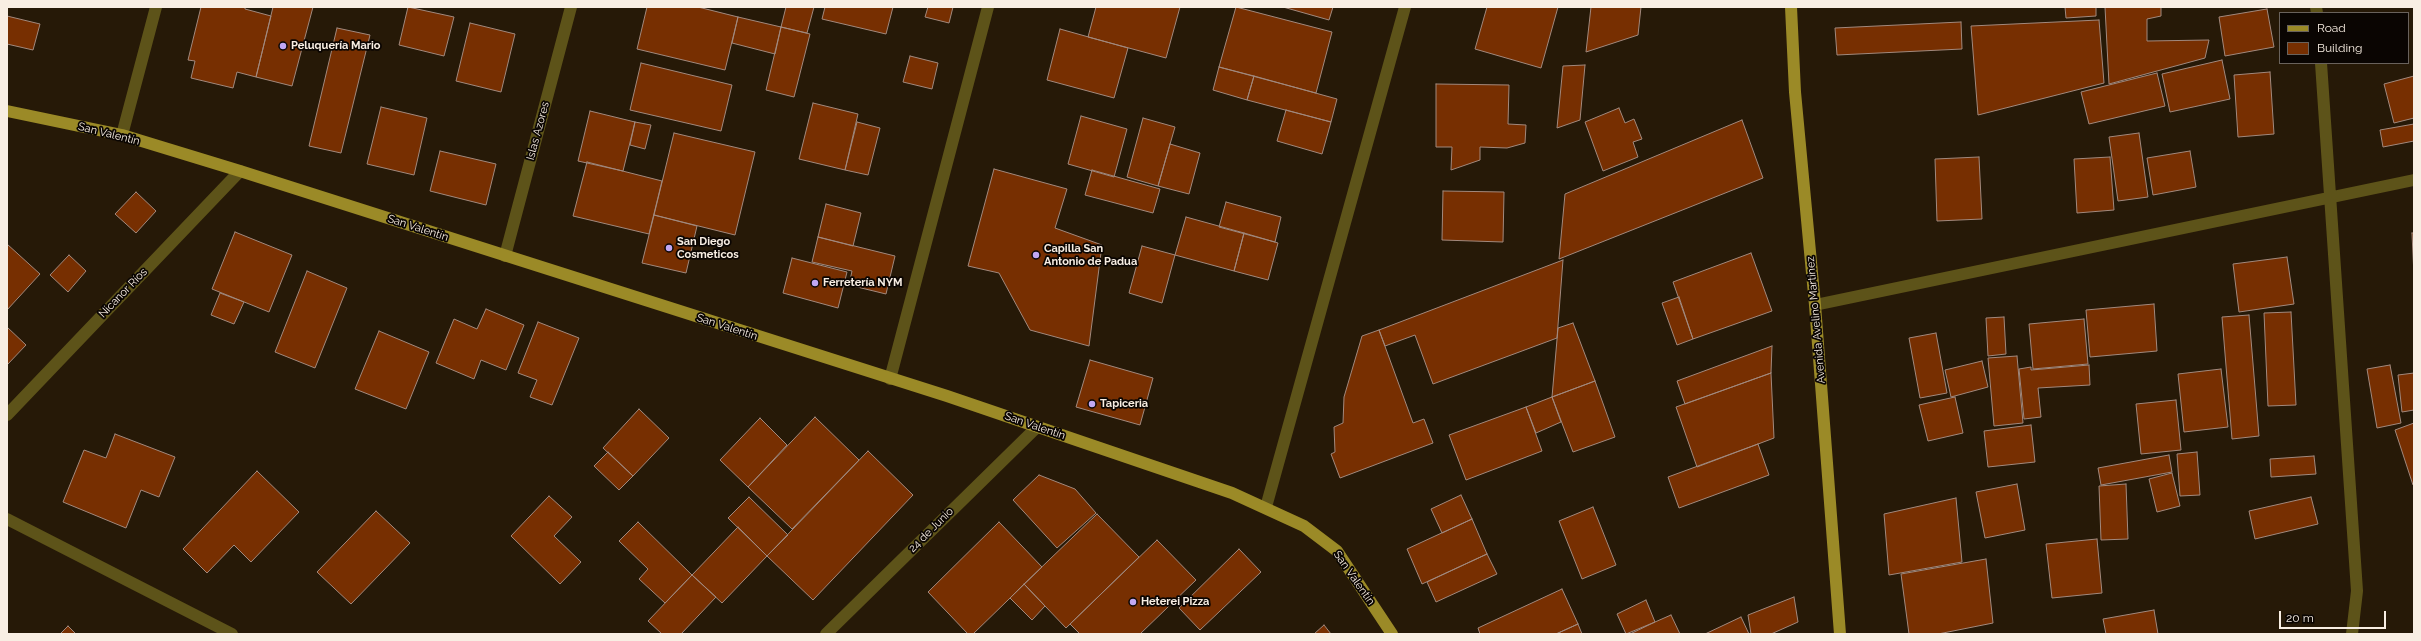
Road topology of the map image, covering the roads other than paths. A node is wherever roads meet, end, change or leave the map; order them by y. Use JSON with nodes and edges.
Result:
{"nodes":[{"id":1,"x":156,"y":7,"type":"edge"},
{"id":2,"x":571,"y":7,"type":"edge"},
{"id":3,"x":988,"y":7,"type":"edge"},
{"id":4,"x":1405,"y":7,"type":"edge"},
{"id":5,"x":1790,"y":7,"type":"edge"},
{"id":6,"x":2321,"y":64,"type":"edge"},
{"id":7,"x":7,"y":111,"type":"edge"},
{"id":8,"x":122,"y":135,"type":"junction"},
{"id":9,"x":240,"y":171,"type":"junction"},
{"id":10,"x":2414,"y":180,"type":"edge"},
{"id":11,"x":2331,"y":197,"type":"junction"},
{"id":12,"x":506,"y":256,"type":"junction"},
{"id":13,"x":1815,"y":305,"type":"junction"},
{"id":14,"x":890,"y":379,"type":"junction"},
{"id":15,"x":7,"y":416,"type":"edge"},
{"id":16,"x":1037,"y":427,"type":"junction"},
{"id":17,"x":1266,"y":507,"type":"junction"},
{"id":18,"x":7,"y":519,"type":"edge"},
{"id":19,"x":232,"y":634,"type":"edge"},
{"id":20,"x":826,"y":634,"type":"edge"},
{"id":21,"x":1392,"y":634,"type":"edge"},
{"id":22,"x":1840,"y":634,"type":"edge"},
{"id":23,"x":2352,"y":634,"type":"edge"}],
"edges":[{"from":1,"to":8,"type":"street"},
{"from":2,"to":12,"type":"street","name":"Islas Azores"},
{"from":3,"to":14,"type":"street"},
{"from":4,"to":17,"type":"street"},
{"from":5,"to":13,"type":"main road","name":"Avenida Avelino Martinez"},
{"from":6,"to":11,"type":"street"},
{"from":7,"to":8,"type":"main road","name":"San Valentín"},
{"from":8,"to":9,"type":"main road","name":"San Valentín"},
{"from":9,"to":12,"type":"main road","name":"San Valentín"},
{"from":9,"to":15,"type":"street","name":"Nicanor Ríos"},
{"from":10,"to":11,"type":"street"},
{"from":11,"to":13,"type":"street"},
{"from":11,"to":23,"type":"street"},
{"from":12,"to":14,"type":"main road","name":"San Valentín"},
{"from":13,"to":22,"type":"main road","name":"Avenida Avelino Martinez"},
{"from":14,"to":16,"type":"main road","name":"San Valentín"},
{"from":16,"to":17,"type":"main road","name":"San Valentín"},
{"from":16,"to":20,"type":"street","name":"24 de Junio"},
{"from":17,"to":21,"type":"main road","name":"San Valentín"},
{"from":18,"to":19,"type":"street"}]}
